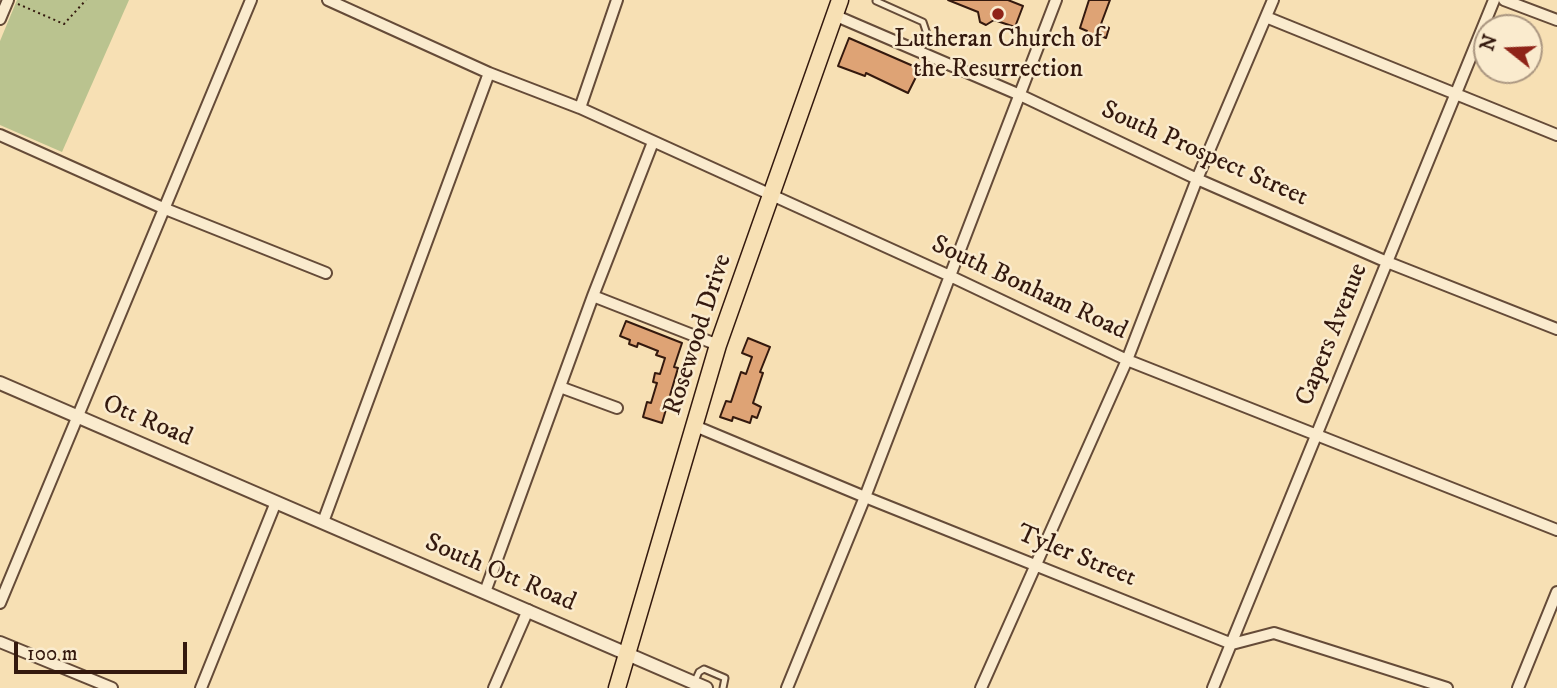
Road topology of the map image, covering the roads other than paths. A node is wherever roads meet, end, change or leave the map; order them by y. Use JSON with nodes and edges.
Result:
{"nodes":[{"id":1,"x":8,"y":0,"type":"edge"},
{"id":2,"x":251,"y":0,"type":"edge"},
{"id":3,"x":328,"y":0,"type":"edge"},
{"id":4,"x":617,"y":0,"type":"edge"},
{"id":5,"x":1056,"y":0,"type":"edge"},
{"id":6,"x":1273,"y":0,"type":"edge"},
{"id":7,"x":1494,"y":0,"type":"edge"},
{"id":8,"x":1504,"y":0,"type":"edge"},
{"id":9,"x":876,"y":1,"type":"edge"},
{"id":10,"x":837,"y":7,"type":"edge"},
{"id":11,"x":1266,"y":17,"type":"junction"},
{"id":12,"x":0,"y":19,"type":"edge"},
{"id":13,"x":1557,"y":20,"type":"edge"},
{"id":14,"x":920,"y":52,"type":"junction"},
{"id":15,"x":489,"y":73,"type":"junction"},
{"id":16,"x":1456,"y":94,"type":"junction"},
{"id":17,"x":1020,"y":95,"type":"junction"},
{"id":18,"x":580,"y":108,"type":"junction"},
{"id":19,"x":0,"y":135,"type":"edge"},
{"id":20,"x":1557,"y":135,"type":"edge"},
{"id":21,"x":653,"y":142,"type":"junction"},
{"id":22,"x":1197,"y":179,"type":"junction"},
{"id":23,"x":772,"y":195,"type":"junction"},
{"id":24,"x":163,"y":208,"type":"junction"},
{"id":25,"x":1387,"y":262,"type":"junction"},
{"id":26,"x":326,"y":274,"type":"dead end"},
{"id":27,"x":950,"y":276,"type":"junction"},
{"id":28,"x":593,"y":296,"type":"junction"},
{"id":29,"x":1557,"y":329,"type":"edge"},
{"id":30,"x":718,"y":345,"type":"junction"},
{"id":31,"x":1128,"y":360,"type":"junction"},
{"id":32,"x":0,"y":383,"type":"edge"},
{"id":33,"x":560,"y":387,"type":"junction"},
{"id":34,"x":617,"y":408,"type":"dead end"},
{"id":35,"x":77,"y":418,"type":"junction"},
{"id":36,"x":695,"y":426,"type":"junction"},
{"id":37,"x":1317,"y":434,"type":"junction"},
{"id":38,"x":865,"y":497,"type":"junction"},
{"id":39,"x":276,"y":502,"type":"junction"},
{"id":40,"x":323,"y":522,"type":"junction"},
{"id":41,"x":1557,"y":530,"type":"edge"},
{"id":42,"x":1037,"y":565,"type":"junction"},
{"id":43,"x":485,"y":592,"type":"junction"},
{"id":44,"x":1557,"y":592,"type":"edge"},
{"id":45,"x":0,"y":603,"type":"edge"},
{"id":46,"x":528,"y":610,"type":"junction"},
{"id":47,"x":0,"y":642,"type":"edge"},
{"id":48,"x":1232,"y":644,"type":"junction"},
{"id":49,"x":628,"y":655,"type":"junction"},
{"id":50,"x":700,"y":685,"type":"edge"},
{"id":51,"x":112,"y":688,"type":"edge"},
{"id":52,"x":201,"y":688,"type":"edge"},
{"id":53,"x":494,"y":688,"type":"edge"},
{"id":54,"x":617,"y":688,"type":"edge"},
{"id":55,"x":723,"y":688,"type":"edge"},
{"id":56,"x":787,"y":688,"type":"edge"},
{"id":57,"x":981,"y":688,"type":"edge"},
{"id":58,"x":1213,"y":688,"type":"edge"},
{"id":59,"x":1447,"y":688,"type":"edge"},
{"id":60,"x":1517,"y":688,"type":"edge"}],
"edges":[{"from":1,"to":12,"type":"street"},
{"from":2,"to":24,"type":"street"},
{"from":3,"to":15,"type":"street","name":"South Bonham Road"},
{"from":4,"to":18,"type":"street"},
{"from":5,"to":17,"type":"street"},
{"from":6,"to":11,"type":"street"},
{"from":7,"to":16,"type":"street","name":"Capers Avenue"},
{"from":8,"to":13,"type":"street"},
{"from":9,"to":14,"type":"lane"},
{"from":10,"to":14,"type":"street","name":"South Prospect Street"},
{"from":10,"to":23,"type":"main road","name":"Rosewood Drive"},
{"from":11,"to":16,"type":"street"},
{"from":11,"to":22,"type":"street"},
{"from":14,"to":17,"type":"street","name":"South Prospect Street"},
{"from":15,"to":18,"type":"street","name":"South Bonham Road"},
{"from":15,"to":40,"type":"street"},
{"from":16,"to":20,"type":"street"},
{"from":16,"to":25,"type":"street","name":"Capers Avenue"},
{"from":17,"to":22,"type":"street","name":"South Prospect Street"},
{"from":17,"to":27,"type":"street"},
{"from":18,"to":21,"type":"street","name":"South Bonham Road"},
{"from":19,"to":24,"type":"street"},
{"from":21,"to":23,"type":"street","name":"South Bonham Road"},
{"from":21,"to":28,"type":"street"},
{"from":22,"to":25,"type":"street","name":"South Prospect Street"},
{"from":22,"to":31,"type":"street"},
{"from":23,"to":27,"type":"street","name":"South Bonham Road"},
{"from":23,"to":30,"type":"main road","name":"Rosewood Drive"},
{"from":24,"to":26,"type":"street"},
{"from":24,"to":35,"type":"street"},
{"from":25,"to":29,"type":"street","name":"South Prospect Street"},
{"from":25,"to":37,"type":"street","name":"Capers Avenue"},
{"from":27,"to":31,"type":"street","name":"South Bonham Road"},
{"from":27,"to":38,"type":"street"},
{"from":28,"to":30,"type":"street"},
{"from":28,"to":33,"type":"street"},
{"from":30,"to":36,"type":"main road","name":"Rosewood Drive"},
{"from":31,"to":37,"type":"street","name":"South Bonham Road"},
{"from":31,"to":42,"type":"street"},
{"from":32,"to":35,"type":"street","name":"Ott Road"},
{"from":33,"to":34,"type":"street"},
{"from":33,"to":43,"type":"street"},
{"from":35,"to":39,"type":"street","name":"Ott Road"},
{"from":35,"to":45,"type":"street"},
{"from":36,"to":38,"type":"street","name":"Tyler Street"},
{"from":36,"to":49,"type":"main road","name":"Rosewood Drive"},
{"from":37,"to":41,"type":"street","name":"South Bonham Road"},
{"from":37,"to":48,"type":"street","name":"Capers Avenue"},
{"from":38,"to":42,"type":"street","name":"Tyler Street"},
{"from":38,"to":56,"type":"street"},
{"from":39,"to":40,"type":"street","name":"South Ott Road"},
{"from":39,"to":52,"type":"street"},
{"from":40,"to":43,"type":"street","name":"South Ott Road"},
{"from":42,"to":48,"type":"street","name":"Tyler Street"},
{"from":42,"to":57,"type":"street"},
{"from":43,"to":46,"type":"street","name":"South Ott Road"},
{"from":44,"to":60,"type":"street"},
{"from":46,"to":49,"type":"street","name":"South Ott Road"},
{"from":46,"to":53,"type":"street"},
{"from":47,"to":51,"type":"street"},
{"from":48,"to":58,"type":"street","name":"Capers Avenue"},
{"from":48,"to":59,"type":"street"},
{"from":49,"to":50,"type":"street","name":"South Ott Road"},
{"from":49,"to":54,"type":"main road","name":"Rosewood Drive"},
{"from":50,"to":55,"type":"lane"}]}
